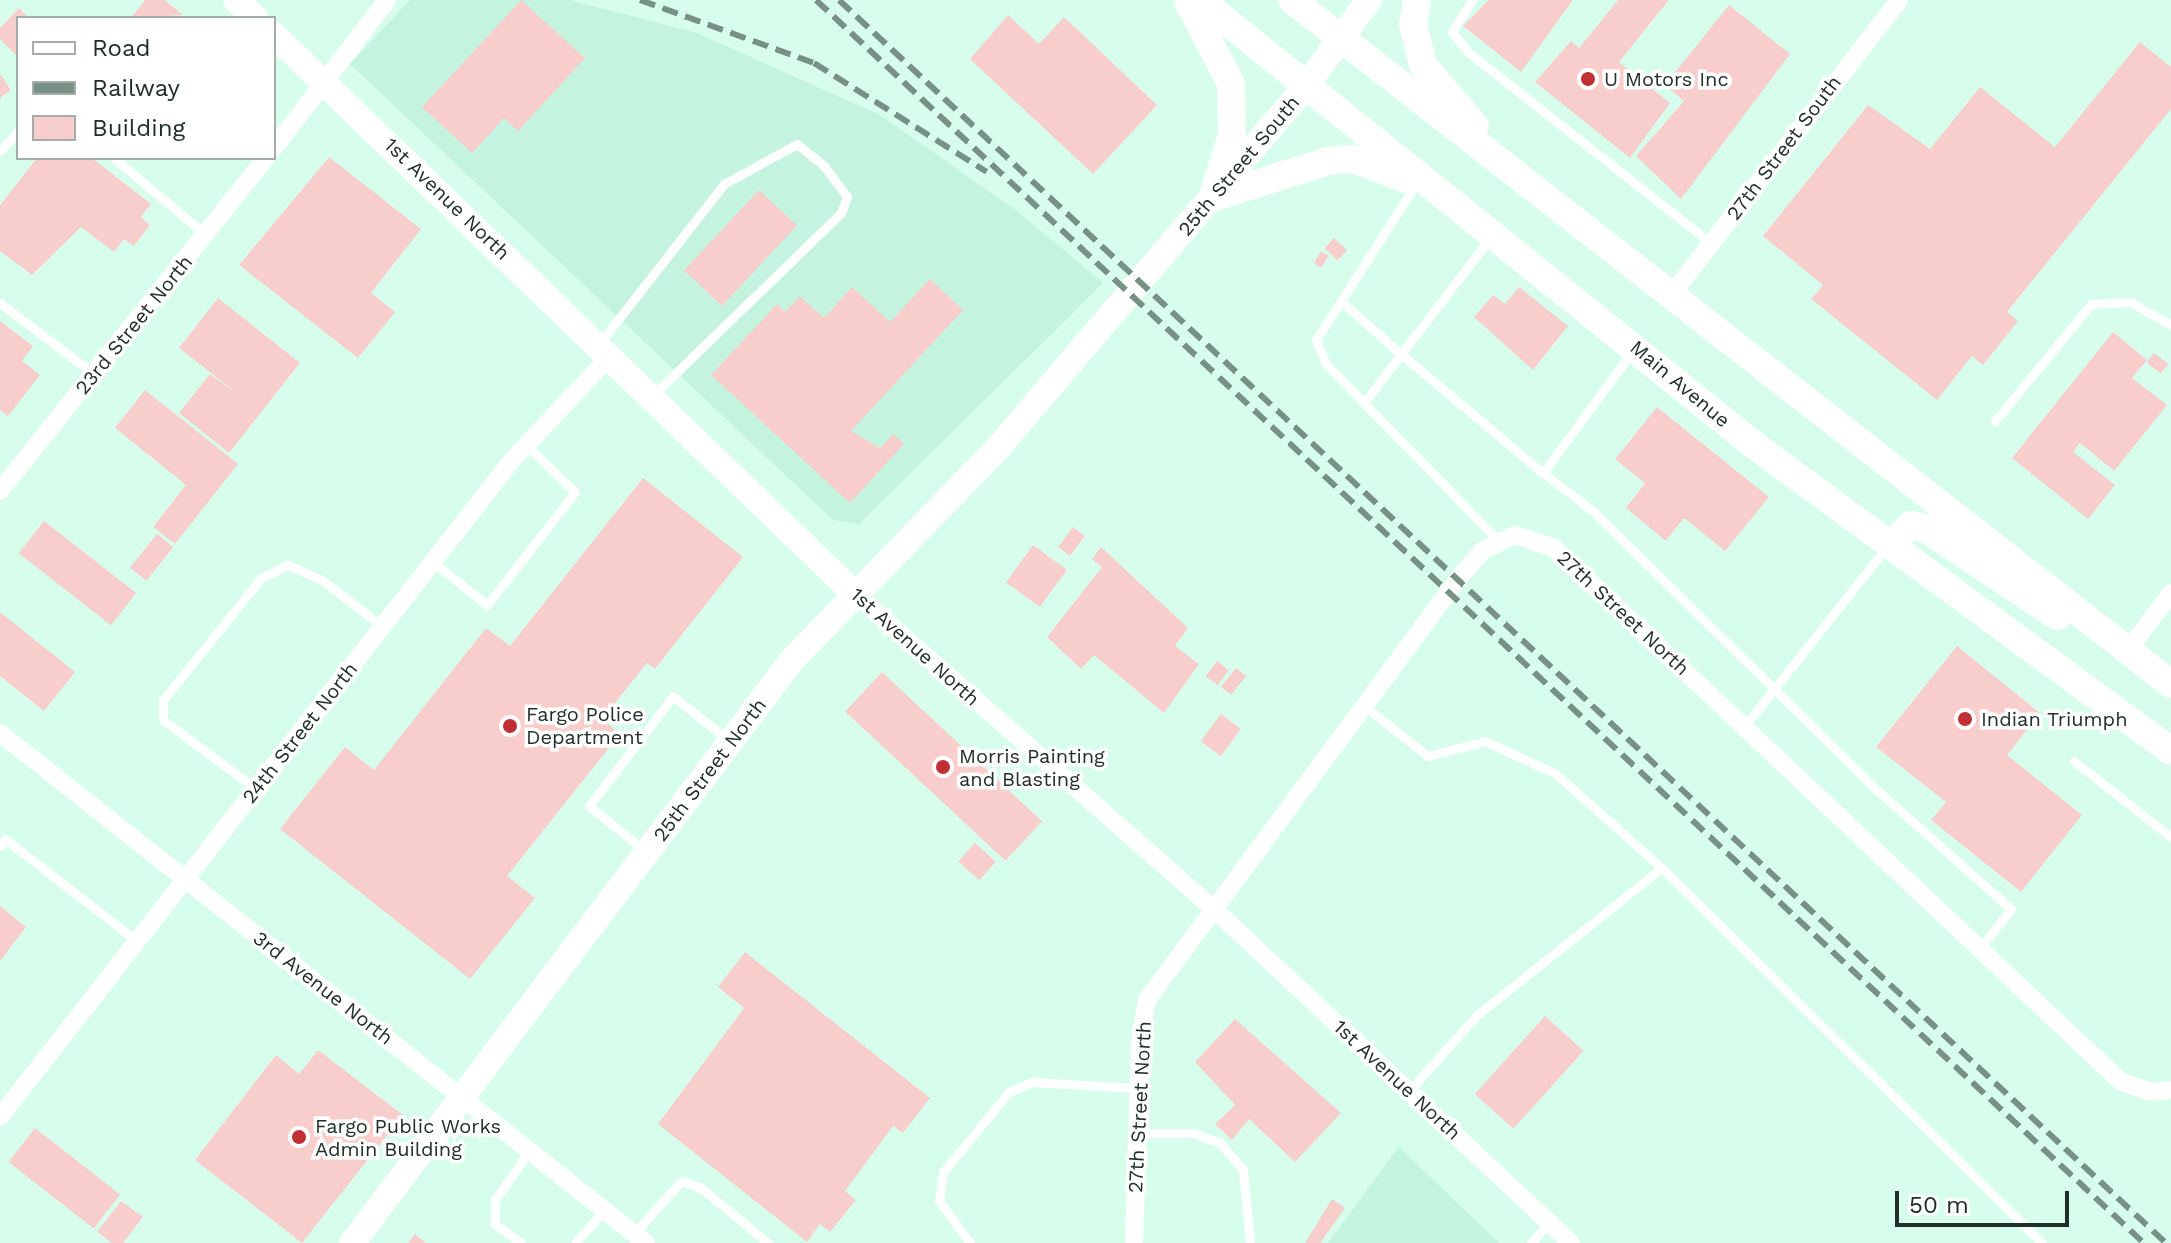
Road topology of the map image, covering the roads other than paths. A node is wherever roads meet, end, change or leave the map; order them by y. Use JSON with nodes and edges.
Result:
{"nodes":[{"id":1,"x":236,"y":0,"type":"edge"},
{"id":2,"x":387,"y":0,"type":"edge"},
{"id":3,"x":1188,"y":0,"type":"edge"},
{"id":4,"x":1200,"y":0,"type":"edge"},
{"id":5,"x":1292,"y":0,"type":"edge"},
{"id":6,"x":1369,"y":0,"type":"edge"},
{"id":7,"x":1417,"y":0,"type":"edge"},
{"id":8,"x":1472,"y":0,"type":"edge"},
{"id":9,"x":1894,"y":2,"type":"edge"},
{"id":10,"x":253,"y":16,"type":"edge"},
{"id":11,"x":276,"y":37,"type":"edge"},
{"id":12,"x":1339,"y":38,"type":"junction"},
{"id":13,"x":325,"y":83,"type":"junction"},
{"id":14,"x":1305,"y":87,"type":"junction"},
{"id":15,"x":16,"y":133,"type":"edge"},
{"id":16,"x":276,"y":145,"type":"edge"},
{"id":17,"x":0,"y":151,"type":"edge"},
{"id":18,"x":116,"y":160,"type":"edge"},
{"id":19,"x":264,"y":160,"type":"edge"},
{"id":20,"x":1416,"y":184,"type":"junction"},
{"id":21,"x":1212,"y":198,"type":"junction"},
{"id":22,"x":1451,"y":201,"type":"junction"},
{"id":23,"x":1557,"y":209,"type":"junction"},
{"id":24,"x":1493,"y":234,"type":"junction"},
{"id":25,"x":206,"y":235,"type":"junction"},
{"id":26,"x":1712,"y":244,"type":"junction"},
{"id":27,"x":1669,"y":298,"type":"junction"},
{"id":28,"x":1341,"y":301,"type":"junction"},
{"id":29,"x":0,"y":303,"type":"edge"},
{"id":30,"x":2171,"y":325,"type":"edge"},
{"id":31,"x":1103,"y":327,"type":"joint"},
{"id":32,"x":1636,"y":347,"type":"junction"},
{"id":33,"x":604,"y":350,"type":"junction"},
{"id":34,"x":1401,"y":354,"type":"junction"},
{"id":35,"x":94,"y":374,"type":"junction"},
{"id":36,"x":653,"y":395,"type":"junction"},
{"id":37,"x":1364,"y":403,"type":"junction"},
{"id":38,"x":1995,"y":421,"type":"dead end"},
{"id":39,"x":526,"y":445,"type":"junction"},
{"id":40,"x":1543,"y":473,"type":"junction"},
{"id":41,"x":0,"y":491,"type":"edge"},
{"id":42,"x":1500,"y":542,"type":"junction"},
{"id":43,"x":1889,"y":545,"type":"junction"},
{"id":44,"x":433,"y":562,"type":"junction"},
{"id":45,"x":854,"y":593,"type":"junction"},
{"id":46,"x":2171,"y":593,"type":"edge"},
{"id":47,"x":383,"y":627,"type":"junction"},
{"id":48,"x":2128,"y":650,"type":"junction"},
{"id":49,"x":2170,"y":683,"type":"edge"},
{"id":50,"x":1776,"y":687,"type":"junction"},
{"id":51,"x":1363,"y":705,"type":"junction"},
{"id":52,"x":1744,"y":727,"type":"junction"},
{"id":53,"x":0,"y":733,"type":"edge"},
{"id":54,"x":730,"y":742,"type":"junction"},
{"id":55,"x":2171,"y":751,"type":"edge"},
{"id":56,"x":2074,"y":761,"type":"dead end"},
{"id":57,"x":256,"y":789,"type":"junction"},
{"id":58,"x":2171,"y":837,"type":"edge"},
{"id":59,"x":0,"y":846,"type":"edge"},
{"id":60,"x":647,"y":852,"type":"junction"},
{"id":61,"x":1662,"y":868,"type":"junction"},
{"id":62,"x":186,"y":879,"type":"junction"},
{"id":63,"x":1214,"y":909,"type":"junction"},
{"id":64,"x":137,"y":941,"type":"junction"},
{"id":65,"x":1979,"y":949,"type":"junction"},
{"id":66,"x":1138,"y":1088,"type":"junction"},
{"id":67,"x":2171,"y":1090,"type":"edge"},
{"id":68,"x":1409,"y":1091,"type":"junction"},
{"id":69,"x":462,"y":1098,"type":"junction"},
{"id":70,"x":1,"y":1114,"type":"edge"},
{"id":71,"x":1137,"y":1133,"type":"junction"},
{"id":72,"x":529,"y":1151,"type":"junction"},
{"id":73,"x":604,"y":1210,"type":"junction"},
{"id":74,"x":1549,"y":1222,"type":"junction"},
{"id":75,"x":640,"y":1238,"type":"edge"},
{"id":76,"x":352,"y":1243,"type":"edge"},
{"id":77,"x":521,"y":1243,"type":"edge"},
{"id":78,"x":575,"y":1243,"type":"edge"},
{"id":79,"x":768,"y":1243,"type":"edge"},
{"id":80,"x":970,"y":1243,"type":"edge"},
{"id":81,"x":1134,"y":1243,"type":"edge"},
{"id":82,"x":1250,"y":1243,"type":"edge"},
{"id":83,"x":1531,"y":1243,"type":"edge"},
{"id":84,"x":1571,"y":1243,"type":"edge"},
{"id":85,"x":2042,"y":1243,"type":"edge"}],
"edges":[{"from":1,"to":10,"type":"main road"},
{"from":2,"to":13,"type":"street"},
{"from":3,"to":21,"type":"main road"},
{"from":4,"to":14,"type":"main road","name":"Main Avenue"},
{"from":5,"to":12,"type":"main road"},
{"from":6,"to":12,"type":"main road","name":"25th Street South"},
{"from":7,"to":23,"type":"main road"},
{"from":8,"to":26,"type":"lane"},
{"from":9,"to":26,"type":"street","name":"27th Street South"},
{"from":11,"to":13,"type":"main road","name":"1st Avenue North"},
{"from":12,"to":14,"type":"main road","name":"25th Street South"},
{"from":12,"to":23,"type":"main road"},
{"from":13,"to":16,"type":"street"},
{"from":13,"to":33,"type":"main road","name":"1st Avenue North"},
{"from":14,"to":21,"type":"main road","name":"25th Street South"},
{"from":14,"to":22,"type":"main road","name":"Main Avenue"},
{"from":15,"to":17,"type":"lane"},
{"from":18,"to":25,"type":"lane"},
{"from":19,"to":25,"type":"street","name":"23rd Street North"},
{"from":20,"to":21,"type":"main road"},
{"from":20,"to":22,"type":"main road"},
{"from":20,"to":28,"type":"lane"},
{"from":21,"to":31,"type":"main road","name":"25th Street South"},
{"from":22,"to":24,"type":"main road","name":"Main Avenue"},
{"from":23,"to":27,"type":"main road"},
{"from":24,"to":32,"type":"main road","name":"Main Avenue"},
{"from":24,"to":34,"type":"lane"},
{"from":25,"to":35,"type":"street","name":"23rd Street North"},
{"from":26,"to":27,"type":"street","name":"27th Street South"},
{"from":27,"to":48,"type":"main road"},
{"from":28,"to":34,"type":"lane"},
{"from":28,"to":37,"type":"lane"},
{"from":29,"to":35,"type":"lane"},
{"from":30,"to":38,"type":"lane"},
{"from":31,"to":45,"type":"main road","name":"25th Street North"},
{"from":32,"to":40,"type":"lane"},
{"from":32,"to":43,"type":"main road","name":"Main Avenue"},
{"from":33,"to":36,"type":"main road","name":"1st Avenue North"},
{"from":33,"to":36,"type":"lane"},
{"from":33,"to":39,"type":"street","name":"24th Street North"},
{"from":34,"to":37,"type":"lane"},
{"from":34,"to":40,"type":"lane"},
{"from":35,"to":41,"type":"street","name":"23rd Street North"},
{"from":36,"to":45,"type":"main road","name":"1st Avenue North"},
{"from":37,"to":42,"type":"lane"},
{"from":39,"to":44,"type":"street","name":"24th Street North"},
{"from":39,"to":44,"type":"lane"},
{"from":40,"to":50,"type":"lane"},
{"from":42,"to":51,"type":"street","name":"27th Street North"},
{"from":42,"to":52,"type":"street","name":"27th Street North"},
{"from":43,"to":49,"type":"main road"},
{"from":43,"to":50,"type":"lane"},
{"from":43,"to":55,"type":"main road","name":"Main Avenue"},
{"from":44,"to":47,"type":"street","name":"24th Street North"},
{"from":45,"to":54,"type":"main road","name":"25th Street North"},
{"from":45,"to":63,"type":"street","name":"1st Avenue North"},
{"from":46,"to":48,"type":"street"},
{"from":47,"to":57,"type":"street","name":"24th Street North"},
{"from":47,"to":57,"type":"lane"},
{"from":48,"to":49,"type":"main road"},
{"from":50,"to":52,"type":"lane"},
{"from":50,"to":65,"type":"lane"},
{"from":51,"to":61,"type":"lane"},
{"from":51,"to":63,"type":"street","name":"27th Street North"},
{"from":52,"to":65,"type":"street","name":"27th Street North"},
{"from":53,"to":62,"type":"street","name":"3rd Avenue North"},
{"from":54,"to":60,"type":"main road","name":"25th Street North"},
{"from":54,"to":60,"type":"lane"},
{"from":56,"to":58,"type":"lane"},
{"from":57,"to":62,"type":"street","name":"24th Street North"},
{"from":59,"to":64,"type":"lane"},
{"from":60,"to":69,"type":"main road","name":"25th Street North"},
{"from":61,"to":68,"type":"lane"},
{"from":61,"to":85,"type":"lane"},
{"from":62,"to":64,"type":"street","name":"24th Street North"},
{"from":62,"to":69,"type":"street","name":"3rd Avenue North"},
{"from":63,"to":66,"type":"street","name":"27th Street North"},
{"from":63,"to":68,"type":"street","name":"1st Avenue North"},
{"from":64,"to":70,"type":"street","name":"24th Street North"},
{"from":65,"to":67,"type":"street","name":"27th Street North"},
{"from":66,"to":71,"type":"street","name":"27th Street North"},
{"from":66,"to":80,"type":"lane"},
{"from":68,"to":74,"type":"street","name":"1st Avenue North"},
{"from":69,"to":72,"type":"street","name":"3rd Avenue North"},
{"from":69,"to":76,"type":"main road","name":"25th Street North"},
{"from":71,"to":81,"type":"street","name":"27th Street North"},
{"from":71,"to":82,"type":"lane"},
{"from":72,"to":73,"type":"street","name":"3rd Avenue North"},
{"from":72,"to":77,"type":"lane"},
{"from":73,"to":75,"type":"street","name":"3rd Avenue North"},
{"from":73,"to":78,"type":"lane"},
{"from":74,"to":83,"type":"lane"},
{"from":74,"to":84,"type":"street","name":"1st Avenue North"},
{"from":75,"to":79,"type":"lane"}]}
